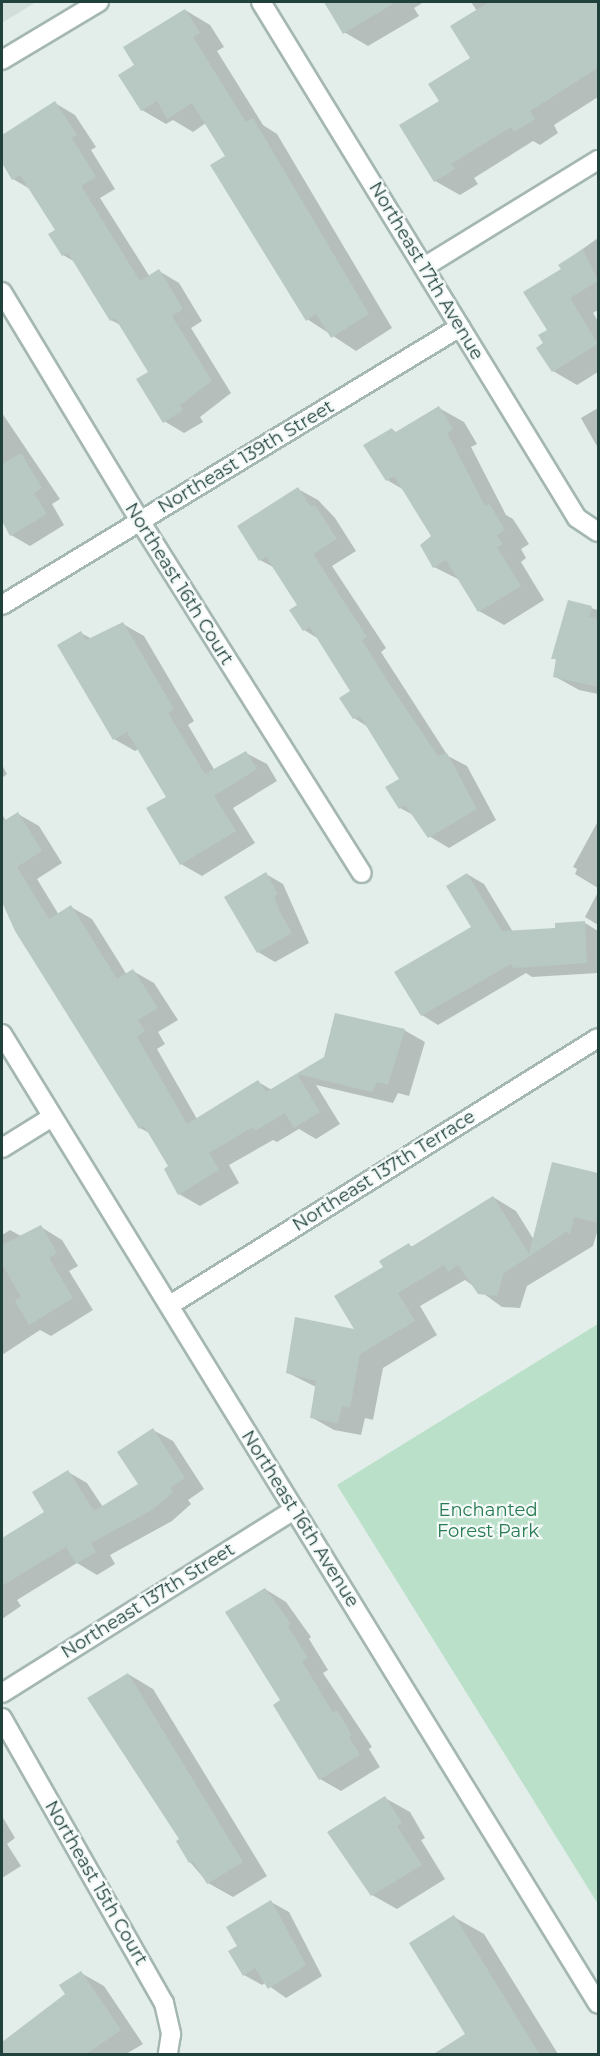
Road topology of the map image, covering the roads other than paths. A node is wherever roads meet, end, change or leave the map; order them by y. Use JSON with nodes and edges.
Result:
{"nodes":[{"id":1,"x":99,"y":2,"type":"edge"},
{"id":2,"x":261,"y":2,"type":"edge"},
{"id":3,"x":2,"y":60,"type":"edge"},
{"id":4,"x":598,"y":160,"type":"edge"},
{"id":5,"x":424,"y":267,"type":"junction"},
{"id":6,"x":2,"y":292,"type":"edge"},
{"id":7,"x":460,"y":327,"type":"junction"},
{"id":8,"x":140,"y":521,"type":"junction"},
{"id":9,"x":598,"y":532,"type":"edge"},
{"id":10,"x":2,"y":605,"type":"edge"},
{"id":11,"x":362,"y":873,"type":"dead end"},
{"id":12,"x":2,"y":1034,"type":"edge"},
{"id":13,"x":598,"y":1038,"type":"edge"},
{"id":14,"x":52,"y":1117,"type":"junction"},
{"id":15,"x":2,"y":1148,"type":"edge"},
{"id":16,"x":170,"y":1305,"type":"junction"},
{"id":17,"x":294,"y":1510,"type":"junction"},
{"id":18,"x":2,"y":1693,"type":"edge"},
{"id":19,"x":2,"y":1718,"type":"edge"},
{"id":20,"x":598,"y":2004,"type":"edge"},
{"id":21,"x":168,"y":2055,"type":"edge"}],
"edges":[{"from":1,"to":3,"type":"street"},
{"from":2,"to":5,"type":"street","name":"Northeast 17th Avenue"},
{"from":4,"to":5,"type":"street"},
{"from":5,"to":7,"type":"street","name":"Northeast 17th Avenue"},
{"from":6,"to":8,"type":"street","name":"Northeast 16th Court"},
{"from":7,"to":8,"type":"street","name":"Northeast 139th Street"},
{"from":7,"to":9,"type":"street","name":"Northeast 17th Avenue"},
{"from":8,"to":10,"type":"street","name":"Northeast 139th Street"},
{"from":8,"to":11,"type":"street","name":"Northeast 16th Court"},
{"from":12,"to":14,"type":"street","name":"Northeast 16th Avenue"},
{"from":13,"to":16,"type":"street","name":"Northeast 137th Terrace"},
{"from":14,"to":15,"type":"street"},
{"from":14,"to":16,"type":"street","name":"Northeast 16th Avenue"},
{"from":16,"to":17,"type":"street","name":"Northeast 16th Avenue"},
{"from":17,"to":18,"type":"street","name":"Northeast 137th Street"},
{"from":17,"to":20,"type":"street","name":"Northeast 16th Avenue"},
{"from":19,"to":21,"type":"street","name":"Northeast 15th Court"}]}
